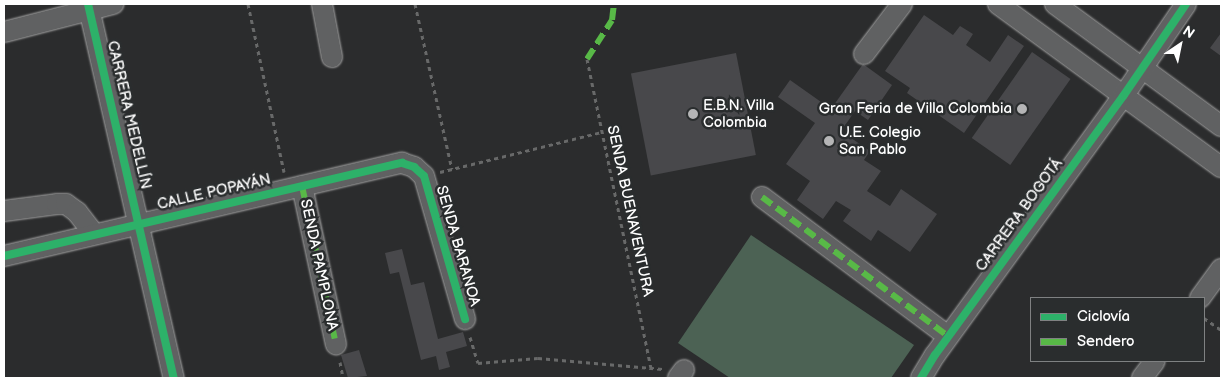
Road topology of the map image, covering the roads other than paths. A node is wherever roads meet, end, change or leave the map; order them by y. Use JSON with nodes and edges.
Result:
{"nodes":[{"id":1,"x":113,"y":4,"type":"edge"},
{"id":2,"x":322,"y":4,"type":"edge"},
{"id":3,"x":902,"y":4,"type":"edge"},
{"id":4,"x":998,"y":4,"type":"edge"},
{"id":5,"x":1055,"y":4,"type":"edge"},
{"id":6,"x":1186,"y":4,"type":"edge"},
{"id":7,"x":89,"y":7,"type":"edge"},
{"id":8,"x":4,"y":32,"type":"edge"},
{"id":9,"x":864,"y":54,"type":"dead end"},
{"id":10,"x":332,"y":57,"type":"dead end"},
{"id":11,"x":1142,"y":70,"type":"junction"},
{"id":12,"x":1124,"y":95,"type":"junction"},
{"id":13,"x":1221,"y":126,"type":"edge"},
{"id":14,"x":402,"y":163,"type":"joint"},
{"id":15,"x":1221,"y":167,"type":"edge"},
{"id":16,"x":295,"y":188,"type":"junction"},
{"id":17,"x":762,"y":198,"type":"dead end"},
{"id":18,"x":4,"y":211,"type":"edge"},
{"id":19,"x":140,"y":222,"type":"junction"},
{"id":20,"x":94,"y":234,"type":"junction"},
{"id":21,"x":4,"y":256,"type":"edge"},
{"id":22,"x":1221,"y":269,"type":"edge"},
{"id":23,"x":1201,"y":297,"type":"edge"},
{"id":24,"x":465,"y":319,"type":"road end"},
{"id":25,"x":948,"y":336,"type":"junction"},
{"id":26,"x":336,"y":344,"type":"dead end"},
{"id":27,"x":1154,"y":362,"type":"edge"},
{"id":28,"x":174,"y":378,"type":"edge"},
{"id":29,"x":921,"y":378,"type":"edge"},
{"id":30,"x":1142,"y":378,"type":"edge"}],
"edges":[{"from":1,"to":7,"type":"street"},
{"from":2,"to":10,"type":"street"},
{"from":3,"to":9,"type":"street"},
{"from":4,"to":12,"type":"street"},
{"from":5,"to":11,"type":"street"},
{"from":6,"to":11,"type":"street","name":"CARRERA BOGOTÁ"},
{"from":7,"to":8,"type":"street"},
{"from":7,"to":19,"type":"street","name":"CARRERA MEDELLÍN"},
{"from":11,"to":12,"type":"street","name":"CARRERA BOGOTÁ"},
{"from":11,"to":13,"type":"street"},
{"from":12,"to":15,"type":"street"},
{"from":12,"to":25,"type":"street","name":"CARRERA BOGOTÁ"},
{"from":14,"to":16,"type":"street","name":"CALLE POPAYÁN"},
{"from":14,"to":24,"type":"street","name":"SENDA BARANOA"},
{"from":16,"to":19,"type":"street","name":"CALLE POPAYÁN"},
{"from":16,"to":26,"type":"street","name":"SENDA PAMPLONA"},
{"from":17,"to":25,"type":"street"},
{"from":18,"to":20,"type":"street"},
{"from":19,"to":20,"type":"street","name":"CALLE POPAYÁN"},
{"from":19,"to":28,"type":"street","name":"CARRERA MEDELLÍN"},
{"from":20,"to":21,"type":"street","name":"CALLE POPAYÁN"},
{"from":22,"to":23,"type":"street"},
{"from":25,"to":29,"type":"street","name":"CARRERA BOGOTÁ"},
{"from":27,"to":30,"type":"street"}]}
